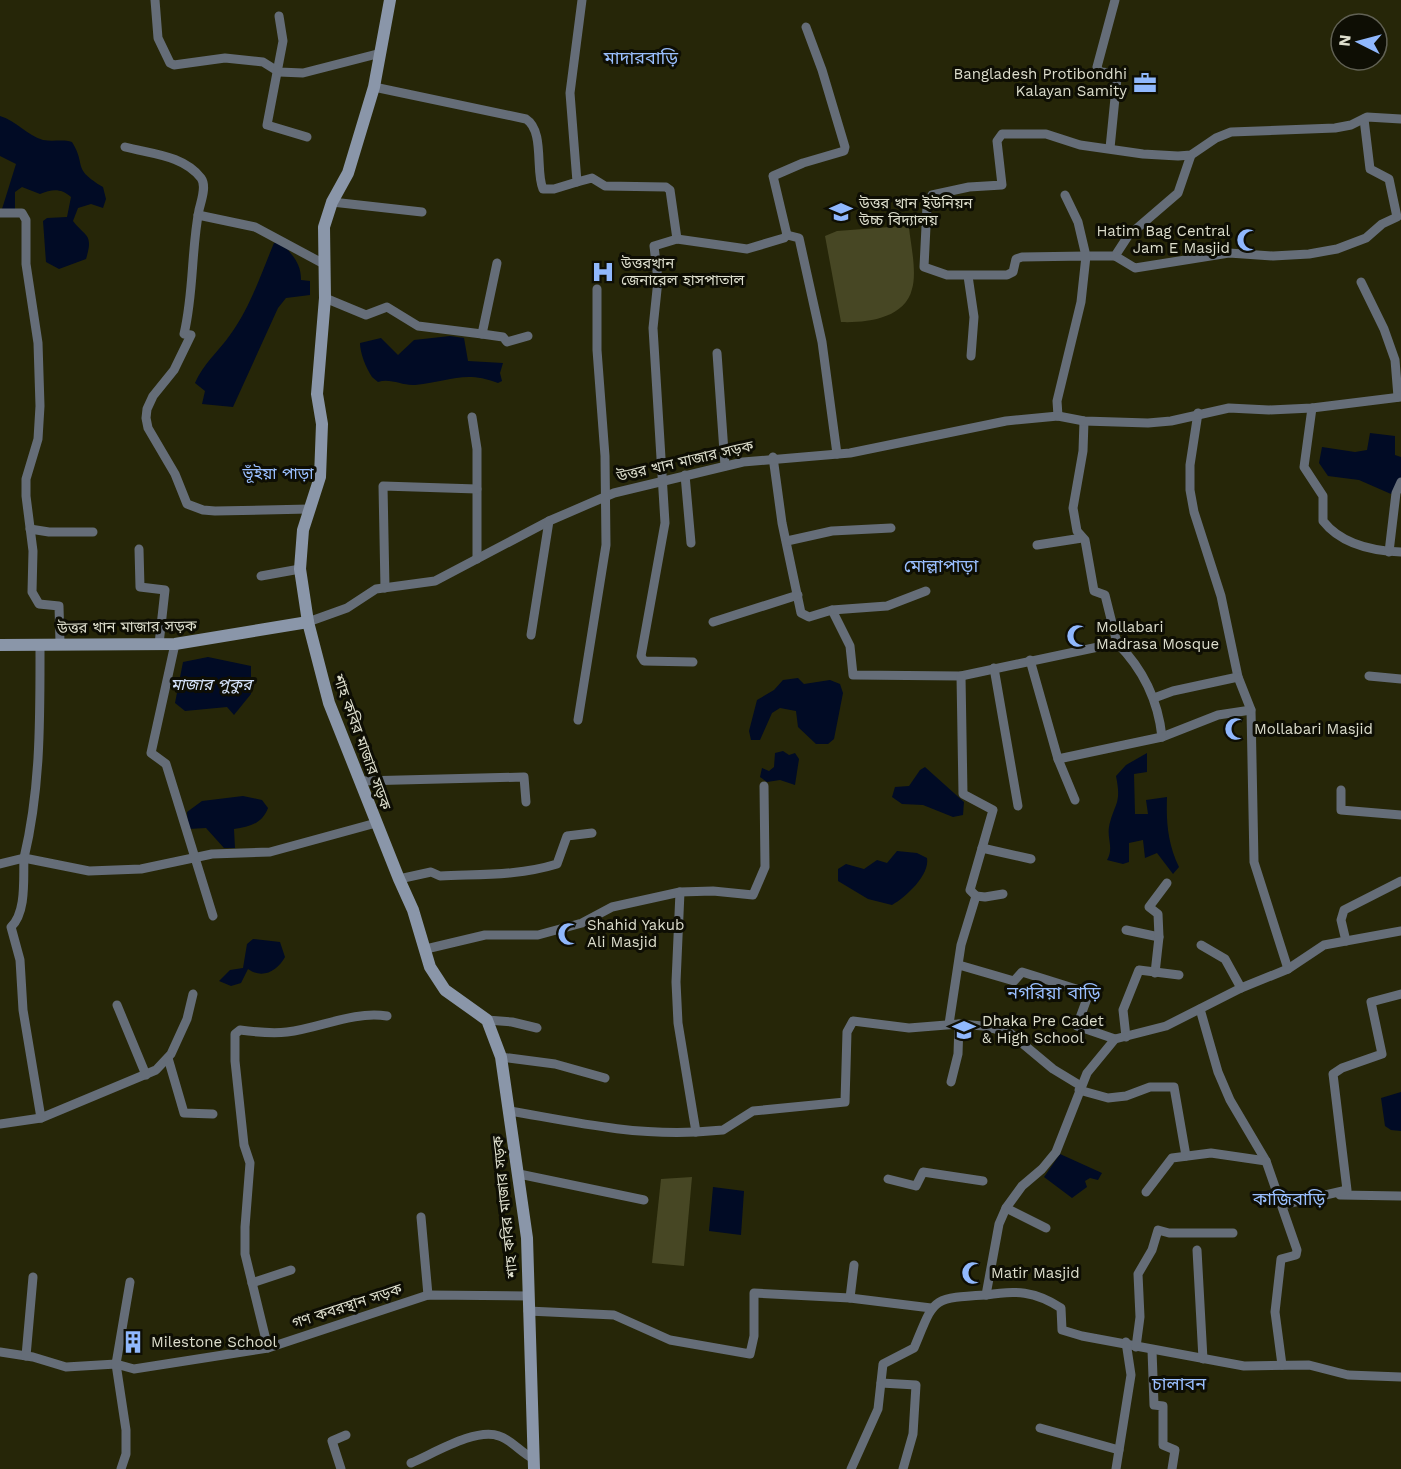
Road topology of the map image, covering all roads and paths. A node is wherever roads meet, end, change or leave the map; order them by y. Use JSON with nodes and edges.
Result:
{"nodes":[{"id":1,"x":155,"y":0,"type":"edge"},
{"id":2,"x":390,"y":0,"type":"edge"},
{"id":3,"x":582,"y":0,"type":"edge"},
{"id":4,"x":1115,"y":0,"type":"edge"},
{"id":5,"x":279,"y":16,"type":"dead end"},
{"id":6,"x":806,"y":27,"type":"dead end"},
{"id":7,"x":381,"y":53,"type":"junction"},
{"id":8,"x":279,"y":72,"type":"junction"},
{"id":9,"x":374,"y":87,"type":"junction"},
{"id":10,"x":1364,"y":119,"type":"junction"},
{"id":11,"x":1401,"y":119,"type":"edge"},
{"id":12,"x":307,"y":137,"type":"dead end"},
{"id":13,"x":125,"y":147,"type":"dead end"},
{"id":14,"x":1110,"y":148,"type":"junction"},
{"id":15,"x":1191,"y":155,"type":"junction"},
{"id":16,"x":577,"y":182,"type":"junction"},
{"id":17,"x":1065,"y":195,"type":"dead end"},
{"id":18,"x":332,"y":202,"type":"junction"},
{"id":19,"x":422,"y":212,"type":"dead end"},
{"id":20,"x":0,"y":213,"type":"edge"},
{"id":21,"x":198,"y":215,"type":"junction"},
{"id":22,"x":787,"y":235,"type":"junction"},
{"id":23,"x":677,"y":239,"type":"junction"},
{"id":24,"x":1086,"y":256,"type":"junction"},
{"id":25,"x":1116,"y":256,"type":"junction"},
{"id":26,"x":498,"y":263,"type":"dead end"},
{"id":27,"x":324,"y":264,"type":"junction"},
{"id":28,"x":968,"y":276,"type":"junction"},
{"id":29,"x":1361,"y":282,"type":"dead end"},
{"id":30,"x":597,"y":289,"type":"dead end"},
{"id":31,"x":325,"y":298,"type":"junction"},
{"id":32,"x":482,"y":334,"type":"junction"},
{"id":33,"x":528,"y":336,"type":"dead end"},
{"id":34,"x":717,"y":353,"type":"dead end"},
{"id":35,"x":971,"y":356,"type":"dead end"},
{"id":36,"x":1400,"y":397,"type":"edge"},
{"id":37,"x":1312,"y":408,"type":"junction"},
{"id":38,"x":1198,"y":414,"type":"junction"},
{"id":39,"x":1058,"y":416,"type":"junction"},
{"id":40,"x":472,"y":417,"type":"dead end"},
{"id":41,"x":1084,"y":421,"type":"junction"},
{"id":42,"x":837,"y":454,"type":"junction"},
{"id":43,"x":773,"y":457,"type":"junction"},
{"id":44,"x":724,"y":466,"type":"junction"},
{"id":45,"x":685,"y":476,"type":"junction"},
{"id":46,"x":663,"y":481,"type":"junction"},
{"id":47,"x":1401,"y":482,"type":"edge"},
{"id":48,"x":477,"y":489,"type":"junction"},
{"id":49,"x":606,"y":496,"type":"junction"},
{"id":50,"x":309,"y":509,"type":"junction"},
{"id":51,"x":549,"y":522,"type":"junction"},
{"id":52,"x":891,"y":528,"type":"dead end"},
{"id":53,"x":30,"y":529,"type":"junction"},
{"id":54,"x":93,"y":532,"type":"dead end"},
{"id":55,"x":1082,"y":538,"type":"junction"},
{"id":56,"x":787,"y":541,"type":"junction"},
{"id":57,"x":691,"y":543,"type":"dead end"},
{"id":58,"x":1037,"y":545,"type":"dead end"},
{"id":59,"x":139,"y":549,"type":"dead end"},
{"id":60,"x":1389,"y":552,"type":"junction"},
{"id":61,"x":1401,"y":552,"type":"edge"},
{"id":62,"x":477,"y":559,"type":"junction"},
{"id":63,"x":300,"y":569,"type":"junction"},
{"id":64,"x":261,"y":576,"type":"dead end"},
{"id":65,"x":385,"y":588,"type":"junction"},
{"id":66,"x":926,"y":591,"type":"dead end"},
{"id":67,"x":798,"y":595,"type":"junction"},
{"id":68,"x":832,"y":610,"type":"junction"},
{"id":69,"x":308,"y":622,"type":"junction"},
{"id":70,"x":713,"y":622,"type":"dead end"},
{"id":71,"x":531,"y":635,"type":"dead end"},
{"id":72,"x":60,"y":643,"type":"junction"},
{"id":73,"x":1117,"y":643,"type":"junction"},
{"id":74,"x":40,"y":644,"type":"junction"},
{"id":75,"x":159,"y":644,"type":"junction"},
{"id":76,"x":175,"y":644,"type":"junction"},
{"id":77,"x":0,"y":645,"type":"edge"},
{"id":78,"x":1030,"y":660,"type":"junction"},
{"id":79,"x":693,"y":662,"type":"dead end"},
{"id":80,"x":994,"y":668,"type":"junction"},
{"id":81,"x":961,"y":676,"type":"junction"},
{"id":82,"x":1369,"y":676,"type":"dead end"},
{"id":83,"x":1238,"y":677,"type":"junction"},
{"id":84,"x":1401,"y":679,"type":"edge"},
{"id":85,"x":1154,"y":698,"type":"junction"},
{"id":86,"x":1251,"y":710,"type":"junction"},
{"id":87,"x":578,"y":720,"type":"dead end"},
{"id":88,"x":1162,"y":737,"type":"junction"},
{"id":89,"x":1058,"y":759,"type":"junction"},
{"id":90,"x":361,"y":781,"type":"junction"},
{"id":91,"x":765,"y":786,"type":"dead end"},
{"id":92,"x":1341,"y":790,"type":"dead end"},
{"id":93,"x":1075,"y":800,"type":"dead end"},
{"id":94,"x":526,"y":802,"type":"dead end"},
{"id":95,"x":1018,"y":806,"type":"dead end"},
{"id":96,"x":1401,"y":815,"type":"edge"},
{"id":97,"x":376,"y":823,"type":"junction"},
{"id":98,"x":592,"y":833,"type":"dead end"},
{"id":99,"x":982,"y":848,"type":"junction"},
{"id":100,"x":193,"y":857,"type":"junction"},
{"id":101,"x":24,"y":858,"type":"junction"},
{"id":102,"x":1031,"y":859,"type":"dead end"},
{"id":103,"x":0,"y":864,"type":"edge"},
{"id":104,"x":399,"y":879,"type":"junction"},
{"id":105,"x":1401,"y":880,"type":"edge"},
{"id":106,"x":1167,"y":883,"type":"dead end"},
{"id":107,"x":680,"y":892,"type":"junction"},
{"id":108,"x":1003,"y":894,"type":"dead end"},
{"id":109,"x":976,"y":896,"type":"junction"},
{"id":110,"x":213,"y":916,"type":"dead end"},
{"id":111,"x":11,"y":927,"type":"junction"},
{"id":112,"x":0,"y":928,"type":"edge"},
{"id":113,"x":1126,"y":930,"type":"dead end"},
{"id":114,"x":1401,"y":931,"type":"edge"},
{"id":115,"x":1159,"y":937,"type":"junction"},
{"id":116,"x":1346,"y":941,"type":"junction"},
{"id":117,"x":1201,"y":945,"type":"dead end"},
{"id":118,"x":426,"y":949,"type":"junction"},
{"id":119,"x":959,"y":965,"type":"junction"},
{"id":120,"x":1288,"y":969,"type":"junction"},
{"id":121,"x":1155,"y":973,"type":"junction"},
{"id":122,"x":1179,"y":975,"type":"dead end"},
{"id":123,"x":1241,"y":988,"type":"junction"},
{"id":124,"x":193,"y":994,"type":"dead end"},
{"id":125,"x":1401,"y":994,"type":"edge"},
{"id":126,"x":117,"y":1005,"type":"dead end"},
{"id":127,"x":1200,"y":1009,"type":"junction"},
{"id":128,"x":387,"y":1016,"type":"dead end"},
{"id":129,"x":487,"y":1020,"type":"junction"},
{"id":130,"x":954,"y":1024,"type":"junction"},
{"id":131,"x":537,"y":1028,"type":"dead end"},
{"id":132,"x":1126,"y":1036,"type":"junction"},
{"id":133,"x":1115,"y":1040,"type":"junction"},
{"id":134,"x":501,"y":1057,"type":"junction"},
{"id":135,"x":168,"y":1058,"type":"junction"},
{"id":136,"x":146,"y":1075,"type":"junction"},
{"id":137,"x":605,"y":1078,"type":"dead end"},
{"id":138,"x":951,"y":1082,"type":"dead end"},
{"id":139,"x":1080,"y":1088,"type":"junction"},
{"id":140,"x":510,"y":1111,"type":"junction"},
{"id":141,"x":213,"y":1114,"type":"dead end"},
{"id":142,"x":41,"y":1118,"type":"junction"},
{"id":143,"x":0,"y":1124,"type":"edge"},
{"id":144,"x":696,"y":1132,"type":"junction"},
{"id":145,"x":1186,"y":1156,"type":"junction"},
{"id":146,"x":1266,"y":1161,"type":"junction"},
{"id":147,"x":519,"y":1174,"type":"junction"},
{"id":148,"x":888,"y":1179,"type":"dead end"},
{"id":149,"x":982,"y":1181,"type":"dead end"},
{"id":150,"x":1146,"y":1192,"type":"dead end"},
{"id":151,"x":1332,"y":1194,"type":"junction"},
{"id":152,"x":1401,"y":1196,"type":"edge"},
{"id":153,"x":644,"y":1200,"type":"dead end"},
{"id":154,"x":1282,"y":1205,"type":"junction"},
{"id":155,"x":1005,"y":1208,"type":"junction"},
{"id":156,"x":421,"y":1217,"type":"dead end"},
{"id":157,"x":1046,"y":1228,"type":"dead end"},
{"id":158,"x":1233,"y":1233,"type":"dead end"},
{"id":159,"x":1197,"y":1250,"type":"dead end"},
{"id":160,"x":854,"y":1265,"type":"dead end"},
{"id":161,"x":291,"y":1270,"type":"dead end"},
{"id":162,"x":33,"y":1277,"type":"dead end"},
{"id":163,"x":130,"y":1282,"type":"dead end"},
{"id":164,"x":252,"y":1283,"type":"junction"},
{"id":165,"x":428,"y":1295,"type":"junction"},
{"id":166,"x":986,"y":1295,"type":"junction"},
{"id":167,"x":528,"y":1296,"type":"junction"},
{"id":168,"x":850,"y":1298,"type":"junction"},
{"id":169,"x":931,"y":1308,"type":"junction"},
{"id":170,"x":528,"y":1311,"type":"junction"},
{"id":171,"x":1126,"y":1342,"type":"junction"},
{"id":172,"x":1136,"y":1347,"type":"junction"},
{"id":173,"x":268,"y":1348,"type":"junction"},
{"id":174,"x":1152,"y":1350,"type":"junction"},
{"id":175,"x":0,"y":1353,"type":"edge"},
{"id":176,"x":26,"y":1356,"type":"junction"},
{"id":177,"x":1203,"y":1359,"type":"junction"},
{"id":178,"x":116,"y":1364,"type":"junction"},
{"id":179,"x":1282,"y":1365,"type":"junction"},
{"id":180,"x":1401,"y":1377,"type":"edge"},
{"id":181,"x":881,"y":1383,"type":"junction"},
{"id":182,"x":1040,"y":1428,"type":"dead end"},
{"id":183,"x":346,"y":1435,"type":"dead end"},
{"id":184,"x":1119,"y":1450,"type":"junction"},
{"id":185,"x":411,"y":1463,"type":"dead end"},
{"id":186,"x":534,"y":1464,"type":"edge"},
{"id":187,"x":121,"y":1469,"type":"edge"},
{"id":188,"x":340,"y":1469,"type":"edge"},
{"id":189,"x":850,"y":1469,"type":"edge"},
{"id":190,"x":903,"y":1469,"type":"edge"},
{"id":191,"x":1116,"y":1469,"type":"edge"},
{"id":192,"x":1172,"y":1469,"type":"edge"}],
"edges":[{"from":1,"to":8,"type":"street"},
{"from":2,"to":7,"type":"main road","name":"শাহ কবির মাজার সড়ক"},
{"from":3,"to":16,"type":"street"},
{"from":4,"to":14,"type":"street"},
{"from":5,"to":8,"type":"street"},
{"from":6,"to":22,"type":"street"},
{"from":7,"to":8,"type":"street"},
{"from":7,"to":9,"type":"main road","name":"শাহ কবির মাজার সড়ক"},
{"from":8,"to":12,"type":"street"},
{"from":9,"to":16,"type":"street"},
{"from":9,"to":18,"type":"main road","name":"শাহ কবির মাজার সড়ক"},
{"from":10,"to":11,"type":"street"},
{"from":10,"to":15,"type":"street"},
{"from":10,"to":25,"type":"street"},
{"from":13,"to":21,"type":"street"},
{"from":14,"to":15,"type":"street"},
{"from":14,"to":28,"type":"street"},
{"from":15,"to":25,"type":"street"},
{"from":16,"to":23,"type":"street"},
{"from":17,"to":24,"type":"street"},
{"from":18,"to":19,"type":"street"},
{"from":18,"to":27,"type":"main road","name":"শাহ কবির মাজার সড়ক"},
{"from":20,"to":53,"type":"street"},
{"from":21,"to":27,"type":"street"},
{"from":21,"to":50,"type":"street"},
{"from":22,"to":23,"type":"street"},
{"from":22,"to":42,"type":"street"},
{"from":23,"to":46,"type":"street"},
{"from":24,"to":25,"type":"street"},
{"from":24,"to":28,"type":"street"},
{"from":24,"to":39,"type":"street"},
{"from":26,"to":32,"type":"street"},
{"from":27,"to":31,"type":"main road","name":"শাহ কবির মাজার সড়ক"},
{"from":28,"to":35,"type":"street"},
{"from":29,"to":36,"type":"street"},
{"from":30,"to":49,"type":"street"},
{"from":31,"to":32,"type":"street"},
{"from":31,"to":50,"type":"main road","name":"শাহ কবির মাজার সড়ক"},
{"from":32,"to":33,"type":"street"},
{"from":34,"to":44,"type":"street"},
{"from":36,"to":37,"type":"street","name":"উত্তর খান মাজার সড়ক"},
{"from":37,"to":38,"type":"street","name":"উত্তর খান মাজার সড়ক"},
{"from":37,"to":60,"type":"street"},
{"from":38,"to":41,"type":"street","name":"উত্তর খান মাজার সড়ক"},
{"from":38,"to":83,"type":"street"},
{"from":39,"to":41,"type":"street","name":"উত্তর খান মাজার সড়ক"},
{"from":39,"to":42,"type":"street","name":"উত্তর খান মাজার সড়ক"},
{"from":40,"to":48,"type":"street"},
{"from":41,"to":55,"type":"street"},
{"from":42,"to":43,"type":"street","name":"উত্তর খান মাজার সড়ক"},
{"from":43,"to":44,"type":"street","name":"উত্তর খান মাজার সড়ক"},
{"from":43,"to":56,"type":"street"},
{"from":44,"to":45,"type":"street","name":"উত্তর খান মাজার সড়ক"},
{"from":45,"to":46,"type":"street","name":"উত্তর খান মাজার সড়ক"},
{"from":45,"to":57,"type":"street"},
{"from":46,"to":49,"type":"street","name":"উত্তর খান মাজার সড়ক"},
{"from":46,"to":79,"type":"street"},
{"from":47,"to":60,"type":"street"},
{"from":48,"to":62,"type":"street"},
{"from":48,"to":65,"type":"street"},
{"from":49,"to":51,"type":"street","name":"উত্তর খান মাজার সড়ক"},
{"from":49,"to":87,"type":"street"},
{"from":50,"to":63,"type":"main road","name":"শাহ কবির মাজার সড়ক"},
{"from":51,"to":62,"type":"street","name":"উত্তর খান মাজার সড়ক"},
{"from":51,"to":71,"type":"street"},
{"from":52,"to":56,"type":"street"},
{"from":53,"to":54,"type":"street"},
{"from":53,"to":72,"type":"street"},
{"from":55,"to":58,"type":"street"},
{"from":55,"to":73,"type":"street"},
{"from":56,"to":67,"type":"street"},
{"from":59,"to":75,"type":"street"},
{"from":60,"to":61,"type":"street"},
{"from":62,"to":65,"type":"street","name":"উত্তর খান মাজার সড়ক"},
{"from":63,"to":64,"type":"street"},
{"from":63,"to":69,"type":"main road","name":"শাহ কবির মাজার সড়ক"},
{"from":65,"to":69,"type":"street","name":"উত্তর খান মাজার সড়ক"},
{"from":66,"to":68,"type":"street"},
{"from":67,"to":68,"type":"street"},
{"from":67,"to":70,"type":"street"},
{"from":68,"to":81,"type":"street"},
{"from":69,"to":76,"type":"main road","name":"উত্তর খান মাজার সড়ক"},
{"from":69,"to":90,"type":"main road","name":"শাহ কবির মাজার সড়ক"},
{"from":72,"to":74,"type":"main road","name":"উত্তর খান মাজার সড়ক"},
{"from":72,"to":75,"type":"main road","name":"উত্তর খান মাজার সড়ক"},
{"from":73,"to":78,"type":"street"},
{"from":73,"to":85,"type":"street"},
{"from":74,"to":77,"type":"main road","name":"উত্তর খান মাজার সড়ক"},
{"from":74,"to":101,"type":"street"},
{"from":75,"to":76,"type":"main road","name":"উত্তর খান মাজার সড়ক"},
{"from":76,"to":100,"type":"street"},
{"from":78,"to":80,"type":"street"},
{"from":78,"to":89,"type":"street"},
{"from":80,"to":81,"type":"street"},
{"from":80,"to":95,"type":"street"},
{"from":81,"to":99,"type":"street"},
{"from":82,"to":84,"type":"street"},
{"from":83,"to":85,"type":"street"},
{"from":83,"to":86,"type":"street"},
{"from":85,"to":88,"type":"street"},
{"from":86,"to":88,"type":"street"},
{"from":86,"to":120,"type":"street"},
{"from":88,"to":89,"type":"street"},
{"from":89,"to":93,"type":"street"},
{"from":90,"to":94,"type":"street"},
{"from":90,"to":97,"type":"main road","name":"শাহ কবির মাজার সড়ক"},
{"from":91,"to":107,"type":"street"},
{"from":92,"to":96,"type":"street"},
{"from":97,"to":100,"type":"street"},
{"from":97,"to":104,"type":"main road","name":"শাহ কবির মাজার সড়ক"},
{"from":98,"to":104,"type":"street"},
{"from":99,"to":102,"type":"street"},
{"from":99,"to":109,"type":"street"},
{"from":100,"to":101,"type":"street"},
{"from":100,"to":110,"type":"street"},
{"from":101,"to":103,"type":"street"},
{"from":101,"to":111,"type":"street"},
{"from":104,"to":118,"type":"main road","name":"শাহ কবির মাজার সড়ক"},
{"from":105,"to":116,"type":"street"},
{"from":106,"to":115,"type":"street"},
{"from":107,"to":118,"type":"street"},
{"from":107,"to":144,"type":"street"},
{"from":108,"to":109,"type":"street"},
{"from":109,"to":119,"type":"street"},
{"from":111,"to":112,"type":"street"},
{"from":111,"to":142,"type":"street"},
{"from":113,"to":115,"type":"street"},
{"from":114,"to":116,"type":"street"},
{"from":115,"to":121,"type":"street"},
{"from":116,"to":120,"type":"street"},
{"from":117,"to":123,"type":"street"},
{"from":118,"to":129,"type":"main road","name":"শাহ কবির মাজার সড়ক"},
{"from":119,"to":130,"type":"street"},
{"from":119,"to":133,"type":"street"},
{"from":120,"to":123,"type":"street"},
{"from":121,"to":122,"type":"street"},
{"from":121,"to":132,"type":"street"},
{"from":123,"to":127,"type":"street"},
{"from":124,"to":135,"type":"street"},
{"from":125,"to":151,"type":"street"},
{"from":126,"to":136,"type":"street"},
{"from":127,"to":132,"type":"street"},
{"from":127,"to":146,"type":"street"},
{"from":128,"to":164,"type":"street"},
{"from":129,"to":131,"type":"street"},
{"from":129,"to":134,"type":"main road","name":"শাহ কবির মাজার সড়ক"},
{"from":130,"to":138,"type":"street"},
{"from":130,"to":139,"type":"street"},
{"from":130,"to":144,"type":"street"},
{"from":132,"to":133,"type":"street"},
{"from":133,"to":139,"type":"street"},
{"from":134,"to":137,"type":"street"},
{"from":134,"to":140,"type":"main road","name":"শাহ কবির মাজার সড়ক"},
{"from":135,"to":136,"type":"street"},
{"from":135,"to":141,"type":"street"},
{"from":136,"to":142,"type":"street"},
{"from":139,"to":145,"type":"street"},
{"from":139,"to":155,"type":"street"},
{"from":140,"to":144,"type":"street"},
{"from":140,"to":147,"type":"main road","name":"শাহ কবির মাজার সড়ক"},
{"from":142,"to":143,"type":"street"},
{"from":145,"to":146,"type":"street"},
{"from":145,"to":150,"type":"street"},
{"from":146,"to":154,"type":"street"},
{"from":147,"to":153,"type":"street"},
{"from":147,"to":167,"type":"main road","name":"শাহ কবির মাজার সড়ক"},
{"from":148,"to":149,"type":"street"},
{"from":151,"to":152,"type":"street"},
{"from":151,"to":154,"type":"street"},
{"from":154,"to":179,"type":"street"},
{"from":155,"to":157,"type":"street"},
{"from":155,"to":166,"type":"street"},
{"from":156,"to":165,"type":"street"},
{"from":158,"to":172,"type":"street"},
{"from":159,"to":177,"type":"street"},
{"from":160,"to":168,"type":"street"},
{"from":161,"to":164,"type":"street"},
{"from":162,"to":176,"type":"street"},
{"from":163,"to":178,"type":"street"},
{"from":164,"to":173,"type":"street"},
{"from":165,"to":167,"type":"street","name":"গণ কবরস্থান সড়ক"},
{"from":165,"to":173,"type":"street","name":"গণ কবরস্থান সড়ক"},
{"from":166,"to":169,"type":"street"},
{"from":166,"to":171,"type":"street"},
{"from":167,"to":170,"type":"main road","name":"শাহ কবির মাজার সড়ক"},
{"from":168,"to":169,"type":"street"},
{"from":168,"to":170,"type":"street"},
{"from":169,"to":181,"type":"street"},
{"from":170,"to":186,"type":"main road","name":"শাহ কবির মাজার সড়ক"},
{"from":171,"to":172,"type":"street"},
{"from":171,"to":184,"type":"street"},
{"from":172,"to":174,"type":"street"},
{"from":173,"to":178,"type":"street","name":"গণ কবরস্থান সড়ক"},
{"from":174,"to":177,"type":"street"},
{"from":174,"to":192,"type":"street"},
{"from":175,"to":176,"type":"street","name":"গণ কবরস্থান সড়ক"},
{"from":176,"to":178,"type":"street","name":"গণ কবরস্থান সড়ক"},
{"from":177,"to":179,"type":"street"},
{"from":178,"to":187,"type":"street"},
{"from":179,"to":180,"type":"street"},
{"from":181,"to":189,"type":"street"},
{"from":181,"to":190,"type":"street"},
{"from":182,"to":184,"type":"street"},
{"from":183,"to":188,"type":"street"},
{"from":184,"to":191,"type":"street"},
{"from":185,"to":186,"type":"street"}]}
